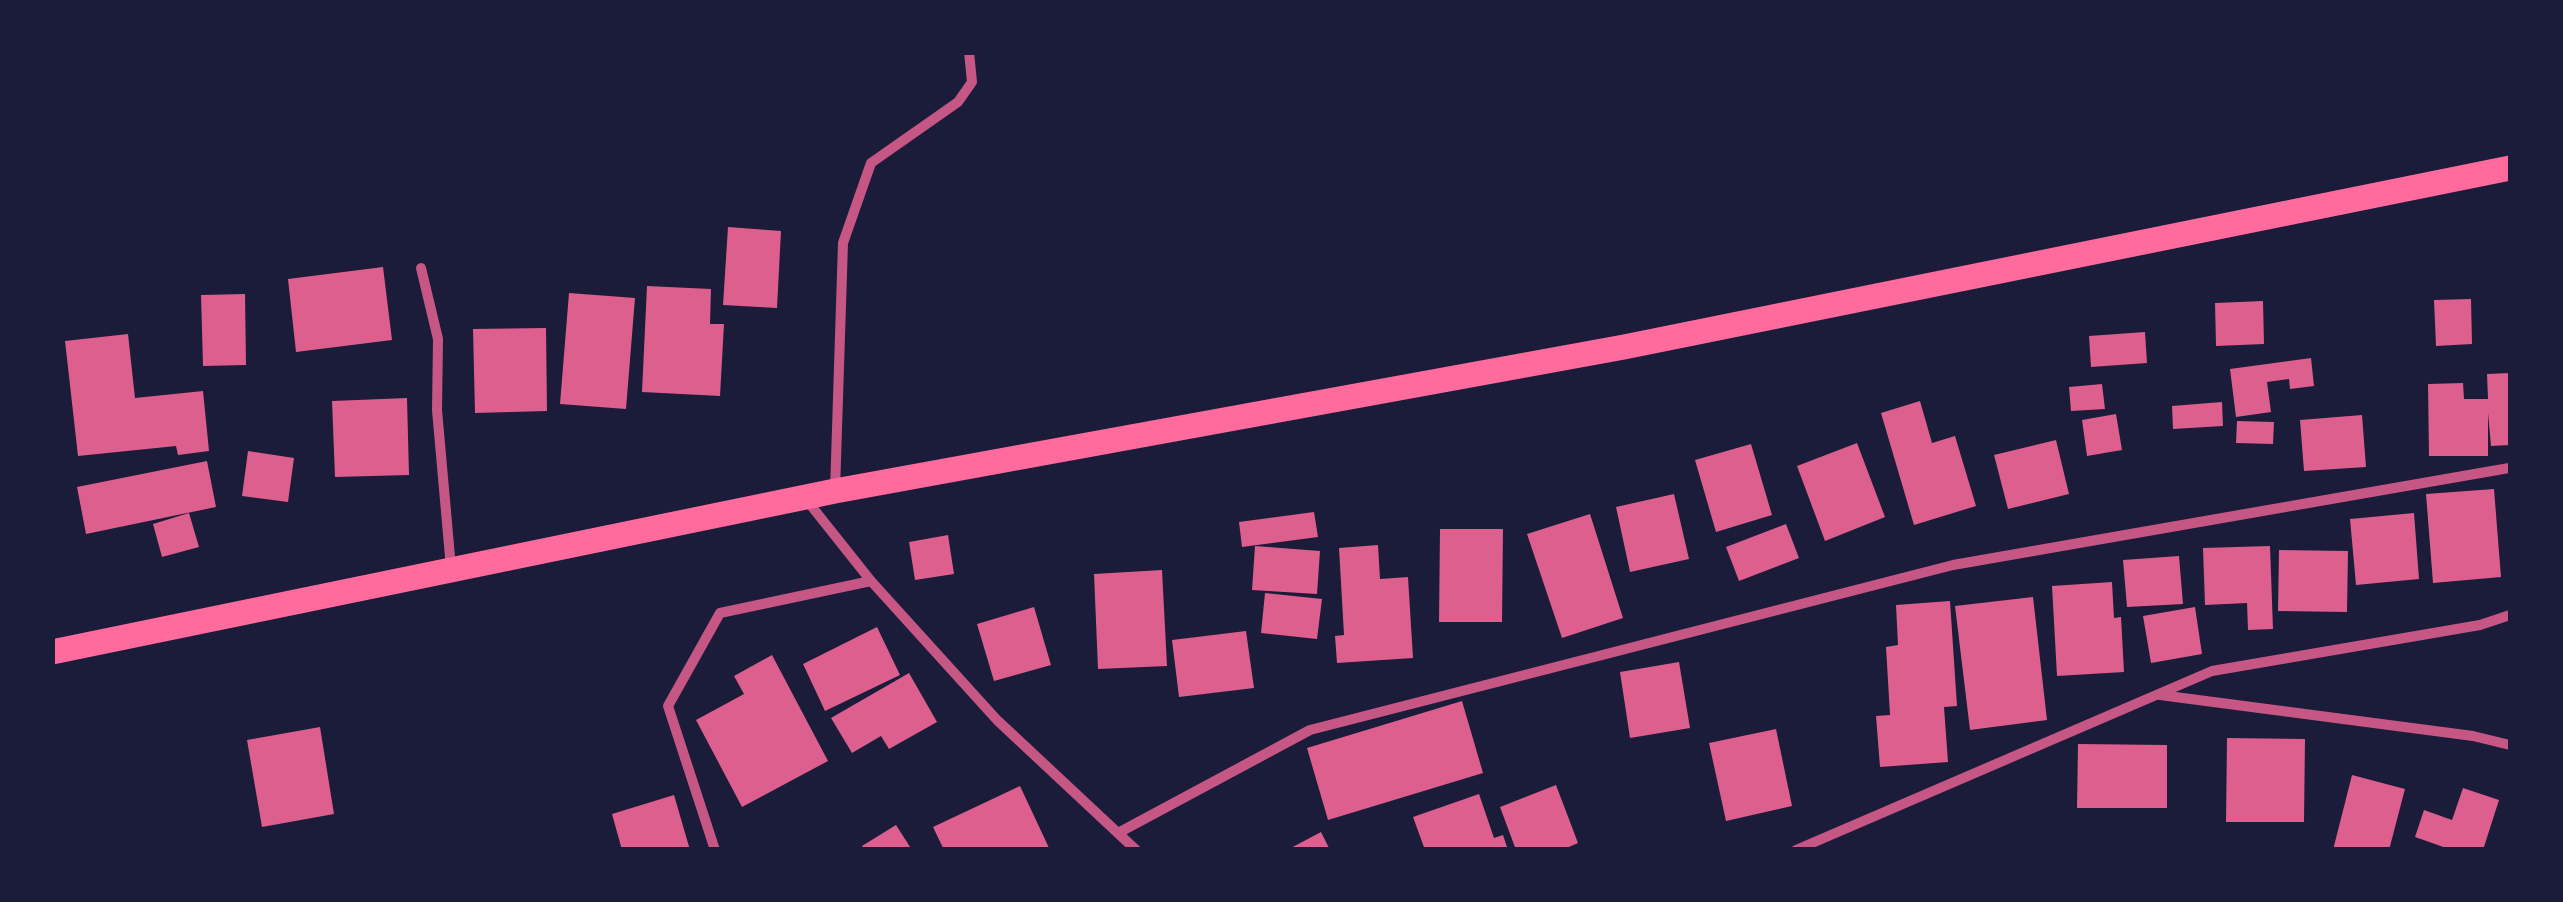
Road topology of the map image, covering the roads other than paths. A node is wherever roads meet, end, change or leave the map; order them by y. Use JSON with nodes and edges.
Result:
{"nodes":[{"id":1,"x":969,"y":52,"type":"edge"},
{"id":2,"x":2510,"y":168,"type":"edge"},
{"id":3,"x":421,"y":268,"type":"dead end"},
{"id":4,"x":2509,"y":468,"type":"edge"},
{"id":5,"x":836,"y":491,"type":"junction"},
{"id":6,"x":804,"y":497,"type":"junction"},
{"id":7,"x":451,"y":569,"type":"junction"},
{"id":8,"x":870,"y":581,"type":"junction"},
{"id":9,"x":2510,"y":615,"type":"edge"},
{"id":10,"x":52,"y":652,"type":"edge"},
{"id":11,"x":2157,"y":694,"type":"junction"},
{"id":12,"x":2510,"y":745,"type":"edge"},
{"id":13,"x":1118,"y":832,"type":"junction"},
{"id":14,"x":715,"y":850,"type":"edge"},
{"id":15,"x":1136,"y":850,"type":"edge"},
{"id":16,"x":1796,"y":850,"type":"edge"}],
"edges":[{"from":1,"to":5,"type":"street"},
{"from":2,"to":5,"type":"main road"},
{"from":3,"to":7,"type":"street"},
{"from":4,"to":13,"type":"street"},
{"from":5,"to":6,"type":"main road"},
{"from":6,"to":7,"type":"main road"},
{"from":6,"to":8,"type":"street"},
{"from":7,"to":10,"type":"main road"},
{"from":8,"to":13,"type":"street"},
{"from":8,"to":14,"type":"street"},
{"from":9,"to":11,"type":"street"},
{"from":11,"to":12,"type":"street"},
{"from":11,"to":16,"type":"street"},
{"from":13,"to":15,"type":"street"}]}
